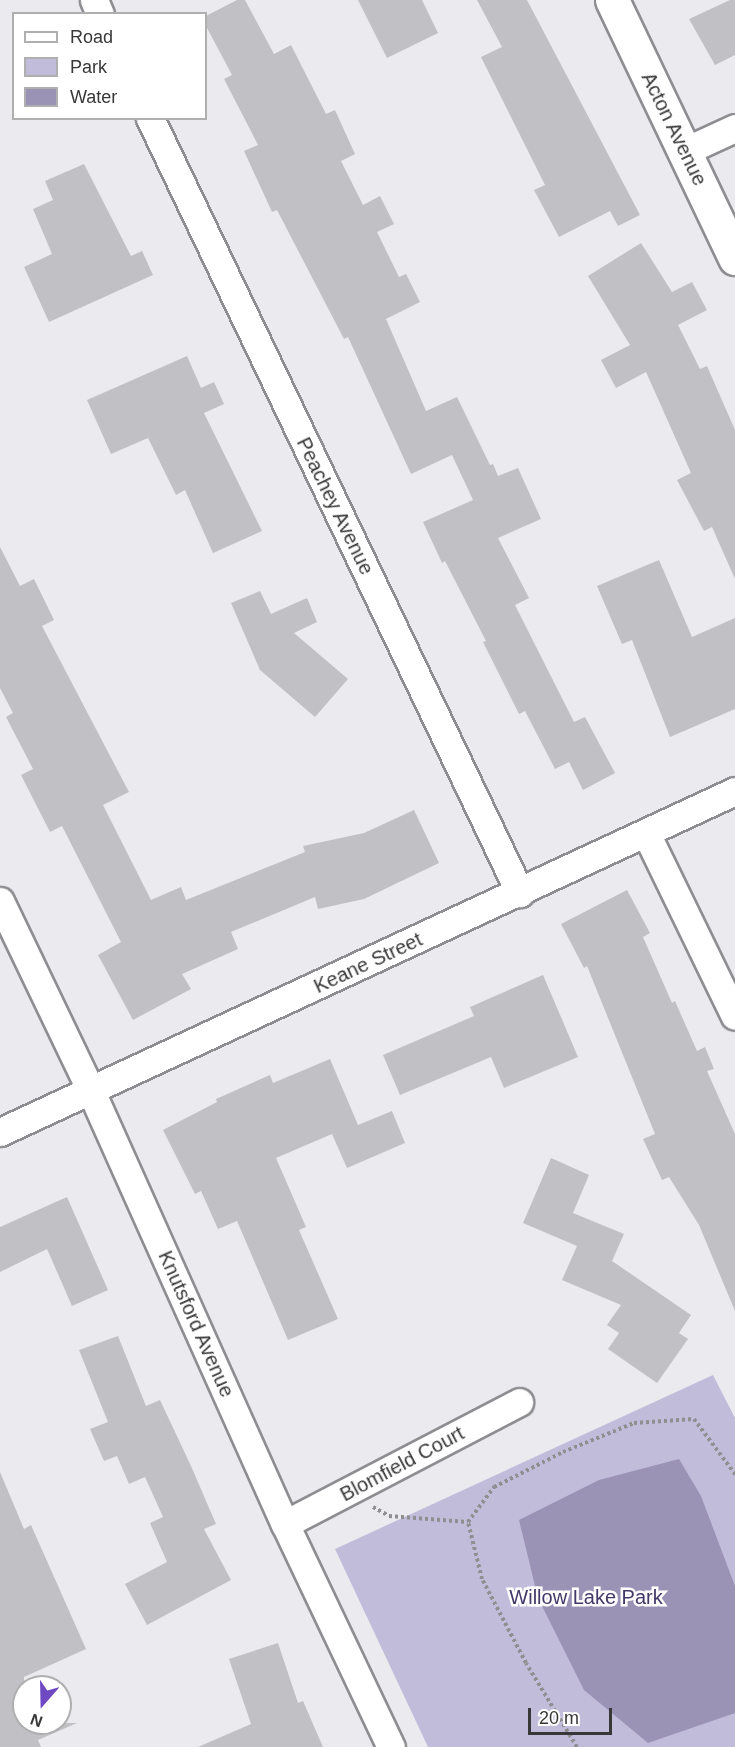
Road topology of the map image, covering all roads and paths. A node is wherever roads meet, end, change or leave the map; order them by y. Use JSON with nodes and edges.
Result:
{"nodes":[{"id":1,"x":612,"y":0,"type":"edge"},
{"id":2,"x":151,"y":120,"type":"edge"},
{"id":3,"x":735,"y":128,"type":"edge"},
{"id":4,"x":685,"y":151,"type":"junction"},
{"id":5,"x":735,"y":258,"type":"edge"},
{"id":6,"x":735,"y":791,"type":"edge"},
{"id":7,"x":646,"y":833,"type":"junction"},
{"id":8,"x":520,"y":893,"type":"junction"},
{"id":9,"x":0,"y":901,"type":"edge"},
{"id":10,"x":735,"y":1016,"type":"edge"},
{"id":11,"x":91,"y":1091,"type":"junction"},
{"id":12,"x":0,"y":1132,"type":"edge"},
{"id":13,"x":519,"y":1402,"type":"dead end"},
{"id":14,"x":735,"y":1474,"type":"edge"},
{"id":15,"x":363,"y":1485,"type":"junction"},
{"id":16,"x":468,"y":1522,"type":"junction"},
{"id":17,"x":285,"y":1524,"type":"junction"},
{"id":18,"x":391,"y":1747,"type":"edge"},
{"id":19,"x":577,"y":1747,"type":"edge"}],
"edges":[{"from":1,"to":4,"type":"street","name":"Acton Avenue"},
{"from":2,"to":8,"type":"street","name":"Peachey Avenue"},
{"from":3,"to":4,"type":"street"},
{"from":4,"to":5,"type":"street","name":"Acton Avenue"},
{"from":6,"to":7,"type":"street","name":"Keane Street"},
{"from":7,"to":8,"type":"street","name":"Keane Street"},
{"from":7,"to":10,"type":"street"},
{"from":8,"to":11,"type":"street","name":"Keane Street"},
{"from":9,"to":11,"type":"street","name":"Knutsford Avenue"},
{"from":11,"to":12,"type":"street","name":"Keane Street"},
{"from":11,"to":17,"type":"street","name":"Knutsford Avenue"},
{"from":13,"to":15,"type":"street","name":"Blomfield Court"},
{"from":14,"to":16,"type":"path"},
{"from":15,"to":16,"type":"path"},
{"from":15,"to":17,"type":"street","name":"Blomfield Court"},
{"from":16,"to":19,"type":"path"},
{"from":17,"to":18,"type":"street","name":"Knutsford Avenue"}]}
